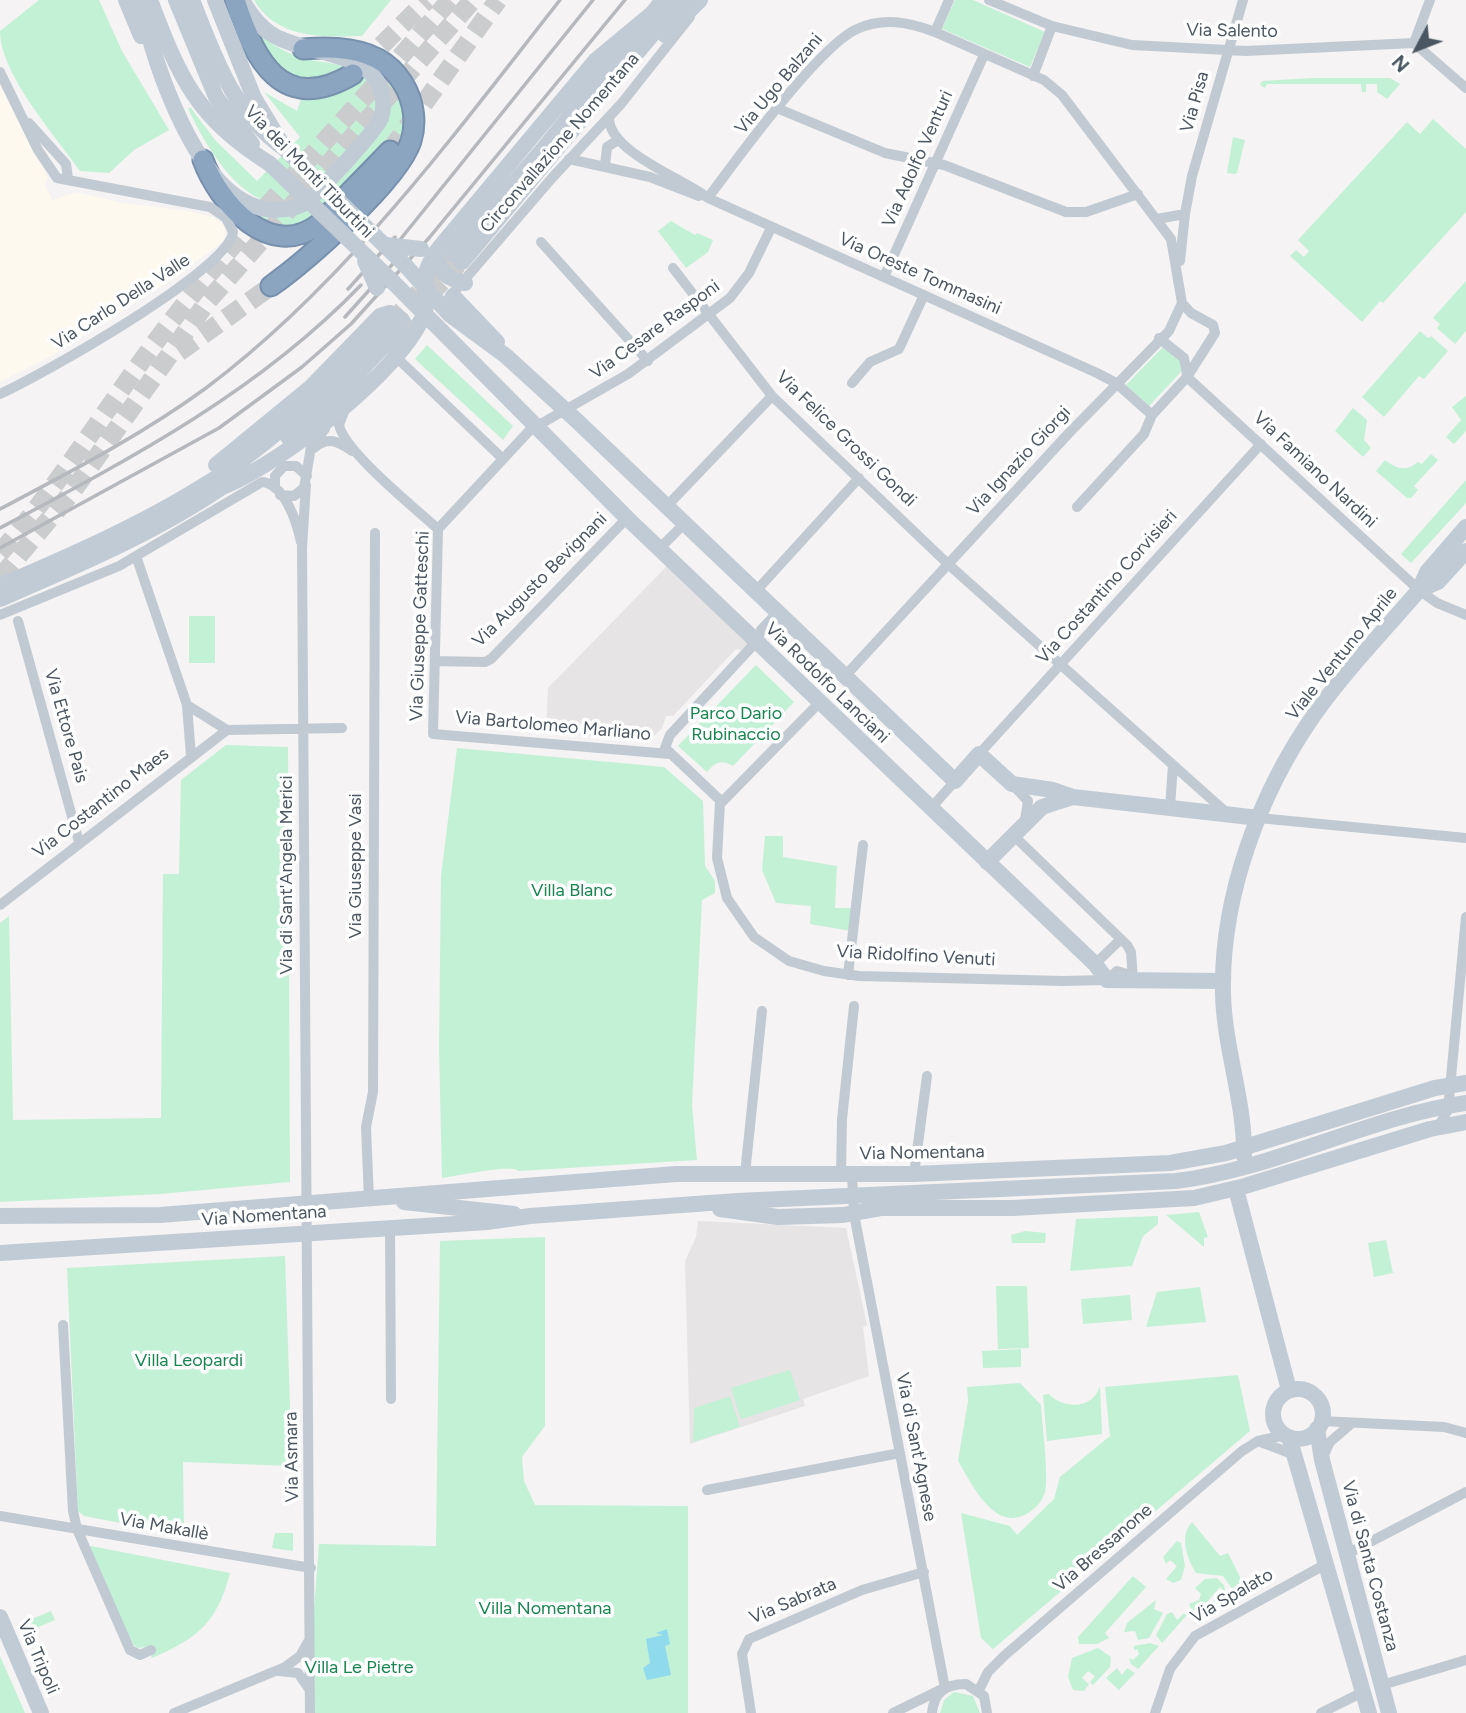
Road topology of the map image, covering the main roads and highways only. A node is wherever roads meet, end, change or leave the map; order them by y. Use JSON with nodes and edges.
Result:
{"nodes":[{"id":1,"x":235,"y":0,"type":"edge"},
{"id":2,"x":303,"y":49,"type":"road end"},
{"id":3,"x":353,"y":74,"type":"tunnel mouth"},
{"id":4,"x":390,"y":151,"type":"tunnel mouth"},
{"id":5,"x":203,"y":160,"type":"road end"},
{"id":6,"x":271,"y":286,"type":"tunnel mouth"}],
"edges":[{"from":1,"to":3,"type":"highway"},
{"from":2,"to":6,"type":"highway"},
{"from":4,"to":5,"type":"highway"}]}
